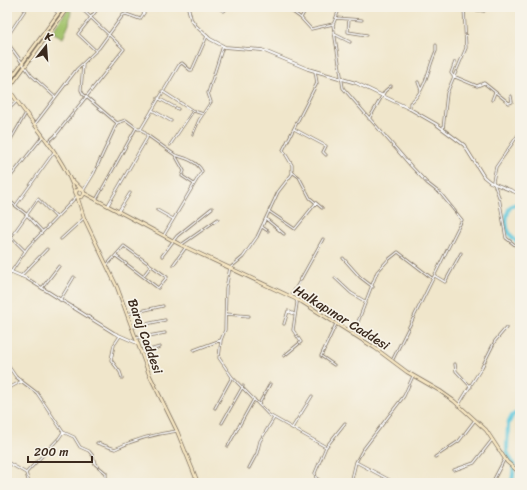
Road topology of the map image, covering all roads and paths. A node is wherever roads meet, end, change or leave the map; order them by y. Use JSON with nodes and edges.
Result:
{"nodes":[{"id":1,"x":27,"y":7,"type":"edge"},
{"id":2,"x":52,"y":7,"type":"edge"},
{"id":3,"x":63,"y":7,"type":"edge"},
{"id":4,"x":68,"y":7,"type":"edge"},
{"id":5,"x":77,"y":7,"type":"edge"},
{"id":6,"x":99,"y":7,"type":"edge"},
{"id":7,"x":148,"y":7,"type":"edge"},
{"id":8,"x":188,"y":7,"type":"edge"},
{"id":9,"x":216,"y":7,"type":"edge"},
{"id":10,"x":228,"y":7,"type":"edge"},
{"id":11,"x":286,"y":7,"type":"edge"},
{"id":12,"x":307,"y":7,"type":"edge"},
{"id":13,"x":340,"y":7,"type":"edge"},
{"id":14,"x":464,"y":8,"type":"edge"},
{"id":15,"x":484,"y":11,"type":"dead end"},
{"id":16,"x":59,"y":13,"type":"junction"},
{"id":17,"x":91,"y":18,"type":"junction"},
{"id":18,"x":301,"y":18,"type":"junction"},
{"id":19,"x":336,"y":18,"type":"junction"},
{"id":20,"x":349,"y":19,"type":"junction"},
{"id":21,"x":362,"y":20,"type":"dead end"},
{"id":22,"x":334,"y":24,"type":"junction"},
{"id":23,"x":108,"y":34,"type":"junction"},
{"id":24,"x":334,"y":34,"type":"junction"},
{"id":25,"x":367,"y":35,"type":"dead end"},
{"id":26,"x":207,"y":36,"type":"junction"},
{"id":27,"x":7,"y":37,"type":"edge"},
{"id":28,"x":7,"y":42,"type":"edge"},
{"id":29,"x":350,"y":42,"type":"dead end"},
{"id":30,"x":436,"y":45,"type":"dead end"},
{"id":31,"x":223,"y":46,"type":"junction"},
{"id":32,"x":96,"y":51,"type":"junction"},
{"id":33,"x":455,"y":62,"type":"dead end"},
{"id":34,"x":25,"y":64,"type":"junction"},
{"id":35,"x":83,"y":65,"type":"junction"},
{"id":36,"x":315,"y":71,"type":"junction"},
{"id":37,"x":453,"y":76,"type":"junction"},
{"id":38,"x":341,"y":79,"type":"junction"},
{"id":39,"x":418,"y":82,"type":"dead end"},
{"id":40,"x":7,"y":85,"type":"edge"},
{"id":41,"x":391,"y":86,"type":"dead end"},
{"id":42,"x":8,"y":90,"type":"edge"},
{"id":43,"x":421,"y":90,"type":"junction"},
{"id":44,"x":162,"y":91,"type":"junction"},
{"id":45,"x":495,"y":92,"type":"junction"},
{"id":46,"x":383,"y":95,"type":"junction"},
{"id":47,"x":511,"y":96,"type":"dead end"},
{"id":48,"x":55,"y":97,"type":"junction"},
{"id":49,"x":86,"y":98,"type":"junction"},
{"id":50,"x":158,"y":98,"type":"junction"},
{"id":51,"x":492,"y":100,"type":"dead end"},
{"id":52,"x":17,"y":101,"type":"junction"},
{"id":53,"x":178,"y":109,"type":"dead end"},
{"id":54,"x":410,"y":109,"type":"junction"},
{"id":55,"x":151,"y":110,"type":"junction"},
{"id":56,"x":7,"y":111,"type":"edge"},
{"id":57,"x":193,"y":111,"type":"junction"},
{"id":58,"x":26,"y":112,"type":"junction"},
{"id":59,"x":203,"y":114,"type":"junction"},
{"id":60,"x":369,"y":119,"type":"junction"},
{"id":61,"x":171,"y":121,"type":"dead end"},
{"id":62,"x":117,"y":123,"type":"junction"},
{"id":63,"x":35,"y":124,"type":"junction"},
{"id":64,"x":136,"y":127,"type":"junction"},
{"id":65,"x":141,"y":129,"type":"junction"},
{"id":66,"x":294,"y":129,"type":"junction"},
{"id":67,"x":443,"y":129,"type":"junction"},
{"id":68,"x":520,"y":132,"type":"edge"},
{"id":69,"x":193,"y":134,"type":"dead end"},
{"id":70,"x":147,"y":135,"type":"junction"},
{"id":71,"x":43,"y":136,"type":"junction"},
{"id":72,"x":48,"y":142,"type":"junction"},
{"id":73,"x":170,"y":145,"type":"dead end"},
{"id":74,"x":7,"y":146,"type":"edge"},
{"id":75,"x":55,"y":152,"type":"junction"},
{"id":76,"x":175,"y":155,"type":"junction"},
{"id":77,"x":326,"y":155,"type":"dead end"},
{"id":78,"x":292,"y":172,"type":"junction"},
{"id":79,"x":71,"y":179,"type":"junction"},
{"id":80,"x":7,"y":181,"type":"edge"},
{"id":81,"x":194,"y":184,"type":"junction"},
{"id":82,"x":494,"y":184,"type":"junction"},
{"id":83,"x":82,"y":191,"type":"junction"},
{"id":84,"x":130,"y":193,"type":"dead end"},
{"id":85,"x":520,"y":194,"type":"edge"},
{"id":86,"x":76,"y":195,"type":"junction"},
{"id":87,"x":7,"y":199,"type":"edge"},
{"id":88,"x":96,"y":200,"type":"junction"},
{"id":89,"x":316,"y":203,"type":"junction"},
{"id":90,"x":16,"y":205,"type":"junction"},
{"id":91,"x":107,"y":206,"type":"junction"},
{"id":92,"x":212,"y":208,"type":"dead end"},
{"id":93,"x":322,"y":208,"type":"dead end"},
{"id":94,"x":157,"y":210,"type":"dead end"},
{"id":95,"x":117,"y":212,"type":"junction"},
{"id":96,"x":270,"y":212,"type":"junction"},
{"id":97,"x":26,"y":214,"type":"junction"},
{"id":98,"x":56,"y":217,"type":"junction"},
{"id":99,"x":84,"y":218,"type":"junction"},
{"id":100,"x":173,"y":219,"type":"junction"},
{"id":101,"x":218,"y":219,"type":"dead end"},
{"id":102,"x":266,"y":219,"type":"junction"},
{"id":103,"x":262,"y":227,"type":"junction"},
{"id":104,"x":42,"y":231,"type":"junction"},
{"id":105,"x":268,"y":231,"type":"dead end"},
{"id":106,"x":284,"y":234,"type":"dead end"},
{"id":107,"x":164,"y":235,"type":"junction"},
{"id":108,"x":61,"y":239,"type":"dead end"},
{"id":109,"x":323,"y":239,"type":"dead end"},
{"id":110,"x":173,"y":240,"type":"junction"},
{"id":111,"x":182,"y":244,"type":"junction"},
{"id":112,"x":186,"y":247,"type":"junction"},
{"id":113,"x":48,"y":249,"type":"dead end"},
{"id":114,"x":520,"y":249,"type":"edge"},
{"id":115,"x":25,"y":251,"type":"junction"},
{"id":116,"x":461,"y":253,"type":"dead end"},
{"id":117,"x":116,"y":256,"type":"junction"},
{"id":118,"x":162,"y":256,"type":"dead end"},
{"id":119,"x":343,"y":258,"type":"dead end"},
{"id":120,"x":173,"y":265,"type":"dead end"},
{"id":121,"x":59,"y":266,"type":"dead end"},
{"id":122,"x":107,"y":266,"type":"junction"},
{"id":123,"x":151,"y":266,"type":"junction"},
{"id":124,"x":230,"y":268,"type":"junction"},
{"id":125,"x":8,"y":271,"type":"edge"},
{"id":126,"x":21,"y":276,"type":"junction"},
{"id":127,"x":143,"y":276,"type":"junction"},
{"id":128,"x":434,"y":276,"type":"junction"},
{"id":129,"x":74,"y":277,"type":"dead end"},
{"id":130,"x":7,"y":278,"type":"edge"},
{"id":131,"x":335,"y":278,"type":"dead end"},
{"id":132,"x":433,"y":279,"type":"junction"},
{"id":133,"x":373,"y":287,"type":"junction"},
{"id":134,"x":42,"y":288,"type":"junction"},
{"id":135,"x":291,"y":297,"type":"junction"},
{"id":136,"x":296,"y":299,"type":"junction"},
{"id":137,"x":60,"y":300,"type":"junction"},
{"id":138,"x":366,"y":302,"type":"junction"},
{"id":139,"x":163,"y":306,"type":"dead end"},
{"id":140,"x":127,"y":314,"type":"junction"},
{"id":141,"x":226,"y":314,"type":"junction"},
{"id":142,"x":294,"y":314,"type":"junction"},
{"id":143,"x":249,"y":316,"type":"dead end"},
{"id":144,"x":165,"y":320,"type":"dead end"},
{"id":145,"x":284,"y":324,"type":"dead end"},
{"id":146,"x":336,"y":324,"type":"junction"},
{"id":147,"x":132,"y":326,"type":"junction"},
{"id":148,"x":506,"y":328,"type":"dead end"},
{"id":149,"x":164,"y":333,"type":"dead end"},
{"id":150,"x":353,"y":335,"type":"junction"},
{"id":151,"x":120,"y":336,"type":"junction"},
{"id":152,"x":135,"y":339,"type":"junction"},
{"id":153,"x":221,"y":340,"type":"junction"},
{"id":154,"x":137,"y":343,"type":"junction"},
{"id":155,"x":160,"y":347,"type":"dead end"},
{"id":156,"x":194,"y":350,"type":"dead end"},
{"id":157,"x":140,"y":352,"type":"junction"},
{"id":158,"x":284,"y":356,"type":"dead end"},
{"id":159,"x":393,"y":359,"type":"dead end"},
{"id":160,"x":7,"y":364,"type":"edge"},
{"id":161,"x":455,"y":364,"type":"dead end"},
{"id":162,"x":334,"y":365,"type":"dead end"},
{"id":163,"x":413,"y":376,"type":"junction"},
{"id":164,"x":232,"y":377,"type":"junction"},
{"id":165,"x":122,"y":378,"type":"dead end"},
{"id":166,"x":22,"y":381,"type":"junction"},
{"id":167,"x":270,"y":384,"type":"dead end"},
{"id":168,"x":243,"y":386,"type":"junction"},
{"id":169,"x":470,"y":387,"type":"junction"},
{"id":170,"x":7,"y":389,"type":"edge"},
{"id":171,"x":312,"y":396,"type":"dead end"},
{"id":172,"x":254,"y":399,"type":"junction"},
{"id":173,"x":259,"y":404,"type":"junction"},
{"id":174,"x":458,"y":406,"type":"junction"},
{"id":175,"x":215,"y":408,"type":"dead end"},
{"id":176,"x":274,"y":418,"type":"junction"},
{"id":177,"x":475,"y":420,"type":"junction"},
{"id":178,"x":222,"y":423,"type":"dead end"},
{"id":179,"x":345,"y":423,"type":"dead end"},
{"id":180,"x":292,"y":428,"type":"junction"},
{"id":181,"x":177,"y":431,"type":"junction"},
{"id":182,"x":63,"y":432,"type":"junction"},
{"id":183,"x":493,"y":439,"type":"junction"},
{"id":184,"x":97,"y":443,"type":"dead end"},
{"id":185,"x":228,"y":446,"type":"dead end"},
{"id":186,"x":326,"y":447,"type":"junction"},
{"id":187,"x":435,"y":457,"type":"dead end"},
{"id":188,"x":505,"y":459,"type":"junction"},
{"id":189,"x":7,"y":462,"type":"edge"},
{"id":190,"x":356,"y":462,"type":"junction"},
{"id":191,"x":249,"y":468,"type":"dead end"},
{"id":192,"x":454,"y":470,"type":"dead end"},
{"id":193,"x":519,"y":472,"type":"edge"},
{"id":194,"x":26,"y":473,"type":"junction"},
{"id":195,"x":30,"y":483,"type":"edge"},
{"id":196,"x":106,"y":483,"type":"edge"},
{"id":197,"x":198,"y":483,"type":"edge"},
{"id":198,"x":323,"y":483,"type":"edge"},
{"id":199,"x":350,"y":483,"type":"edge"},
{"id":200,"x":395,"y":483,"type":"edge"},
{"id":201,"x":492,"y":483,"type":"edge"}],
"edges":[{"from":1,"to":27,"type":"street"},
{"from":2,"to":16,"type":"street"},
{"from":3,"to":16,"type":"main road"},
{"from":4,"to":34,"type":"main road"},
{"from":5,"to":17,"type":"street"},
{"from":6,"to":17,"type":"street"},
{"from":7,"to":23,"type":"street"},
{"from":8,"to":26,"type":"street"},
{"from":9,"to":10,"type":"street"},
{"from":11,"to":18,"type":"street"},
{"from":12,"to":18,"type":"street"},
{"from":13,"to":19,"type":"street"},
{"from":14,"to":15,"type":"street"},
{"from":14,"to":37,"type":"street"},
{"from":16,"to":34,"type":"main road"},
{"from":17,"to":23,"type":"street"},
{"from":17,"to":32,"type":"street"},
{"from":18,"to":22,"type":"street"},
{"from":19,"to":20,"type":"street"},
{"from":19,"to":22,"type":"street"},
{"from":20,"to":21,"type":"street"},
{"from":20,"to":25,"type":"street"},
{"from":22,"to":24,"type":"street"},
{"from":23,"to":32,"type":"street"},
{"from":23,"to":49,"type":"street"},
{"from":24,"to":29,"type":"street"},
{"from":24,"to":38,"type":"street"},
{"from":26,"to":31,"type":"street"},
{"from":26,"to":44,"type":"street"},
{"from":28,"to":34,"type":"street"},
{"from":30,"to":43,"type":"street"},
{"from":31,"to":36,"type":"street"},
{"from":31,"to":59,"type":"street"},
{"from":32,"to":35,"type":"street"},
{"from":33,"to":37,"type":"street"},
{"from":34,"to":40,"type":"main road"},
{"from":34,"to":42,"type":"main road"},
{"from":34,"to":48,"type":"street"},
{"from":35,"to":48,"type":"street"},
{"from":35,"to":49,"type":"street"},
{"from":36,"to":38,"type":"street"},
{"from":36,"to":66,"type":"street"},
{"from":37,"to":45,"type":"street"},
{"from":37,"to":67,"type":"street"},
{"from":38,"to":46,"type":"street"},
{"from":38,"to":60,"type":"street"},
{"from":39,"to":43,"type":"street"},
{"from":40,"to":42,"type":"main road"},
{"from":41,"to":46,"type":"street"},
{"from":42,"to":52,"type":"main road"},
{"from":43,"to":54,"type":"street"},
{"from":44,"to":50,"type":"street"},
{"from":44,"to":57,"type":"street"},
{"from":45,"to":47,"type":"street"},
{"from":45,"to":51,"type":"street"},
{"from":46,"to":54,"type":"street"},
{"from":46,"to":60,"type":"street"},
{"from":48,"to":63,"type":"street"},
{"from":49,"to":62,"type":"street"},
{"from":49,"to":72,"type":"street"},
{"from":50,"to":53,"type":"street"},
{"from":50,"to":55,"type":"street"},
{"from":52,"to":56,"type":"street"},
{"from":52,"to":58,"type":"main road"},
{"from":54,"to":67,"type":"street"},
{"from":55,"to":61,"type":"street"},
{"from":55,"to":65,"type":"street"},
{"from":57,"to":59,"type":"street"},
{"from":57,"to":73,"type":"street"},
{"from":58,"to":63,"type":"main road"},
{"from":58,"to":74,"type":"street"},
{"from":59,"to":69,"type":"street"},
{"from":60,"to":128,"type":"street"},
{"from":62,"to":64,"type":"street"},
{"from":62,"to":83,"type":"street"},
{"from":63,"to":71,"type":"main road"},
{"from":64,"to":65,"type":"street"},
{"from":64,"to":88,"type":"street"},
{"from":65,"to":70,"type":"street"},
{"from":66,"to":77,"type":"street"},
{"from":66,"to":78,"type":"street"},
{"from":67,"to":82,"type":"street"},
{"from":68,"to":82,"type":"street"},
{"from":70,"to":76,"type":"street"},
{"from":70,"to":91,"type":"street"},
{"from":71,"to":72,"type":"main road"},
{"from":71,"to":80,"type":"street"},
{"from":72,"to":75,"type":"main road"},
{"from":75,"to":79,"type":"main road"},
{"from":75,"to":90,"type":"street"},
{"from":76,"to":81,"type":"street"},
{"from":76,"to":81,"type":"street"},
{"from":78,"to":89,"type":"street"},
{"from":78,"to":96,"type":"street"},
{"from":79,"to":83,"type":"main road","name":"Halkapınar Caddesi"},
{"from":79,"to":86,"type":"main road","name":"Baraj Caddesi"},
{"from":81,"to":100,"type":"street"},
{"from":82,"to":85,"type":"street"},
{"from":82,"to":114,"type":"street"},
{"from":83,"to":86,"type":"main road"},
{"from":83,"to":86,"type":"main road"},
{"from":83,"to":88,"type":"main road","name":"Halkapınar Caddesi"},
{"from":84,"to":95,"type":"street"},
{"from":86,"to":98,"type":"street"},
{"from":86,"to":99,"type":"main road","name":"Baraj Caddesi"},
{"from":87,"to":90,"type":"street"},
{"from":88,"to":91,"type":"main road","name":"Halkapınar Caddesi"},
{"from":89,"to":93,"type":"street"},
{"from":89,"to":96,"type":"street"},
{"from":90,"to":97,"type":"street"},
{"from":91,"to":95,"type":"main road","name":"Halkapınar Caddesi"},
{"from":92,"to":110,"type":"street"},
{"from":94,"to":100,"type":"street"},
{"from":95,"to":107,"type":"main road","name":"Halkapınar Caddesi"},
{"from":96,"to":102,"type":"street"},
{"from":97,"to":98,"type":"street"},
{"from":97,"to":104,"type":"street"},
{"from":97,"to":115,"type":"street"},
{"from":98,"to":104,"type":"street"},
{"from":99,"to":108,"type":"street"},
{"from":99,"to":122,"type":"main road","name":"Baraj Caddesi"},
{"from":100,"to":107,"type":"street"},
{"from":101,"to":111,"type":"street"},
{"from":102,"to":103,"type":"street"},
{"from":102,"to":106,"type":"street"},
{"from":103,"to":105,"type":"street"},
{"from":103,"to":124,"type":"street"},
{"from":104,"to":115,"type":"street"},
{"from":107,"to":110,"type":"main road","name":"Halkapınar Caddesi"},
{"from":109,"to":135,"type":"street"},
{"from":110,"to":111,"type":"main road","name":"Halkapınar Caddesi"},
{"from":110,"to":118,"type":"street"},
{"from":111,"to":112,"type":"main road","name":"Halkapınar Caddesi"},
{"from":112,"to":120,"type":"street"},
{"from":112,"to":124,"type":"main road","name":"Halkapınar Caddesi"},
{"from":113,"to":126,"type":"street"},
{"from":115,"to":125,"type":"street"},
{"from":116,"to":128,"type":"street"},
{"from":117,"to":122,"type":"street"},
{"from":117,"to":123,"type":"street"},
{"from":117,"to":127,"type":"street"},
{"from":119,"to":133,"type":"street"},
{"from":121,"to":134,"type":"street"},
{"from":122,"to":140,"type":"main road","name":"Baraj Caddesi"},
{"from":123,"to":127,"type":"street"},
{"from":123,"to":127,"type":"street"},
{"from":124,"to":135,"type":"main road","name":"Halkapınar Caddesi"},
{"from":124,"to":141,"type":"street"},
{"from":125,"to":126,"type":"street"},
{"from":125,"to":130,"type":"street"},
{"from":126,"to":134,"type":"street"},
{"from":128,"to":132,"type":"street"},
{"from":129,"to":137,"type":"street"},
{"from":131,"to":138,"type":"street"},
{"from":132,"to":133,"type":"street"},
{"from":132,"to":159,"type":"street"},
{"from":133,"to":138,"type":"street"},
{"from":134,"to":137,"type":"street"},
{"from":135,"to":136,"type":"main road","name":"Halkapınar Caddesi"},
{"from":136,"to":142,"type":"street"},
{"from":136,"to":146,"type":"main road","name":"Halkapınar Caddesi"},
{"from":137,"to":151,"type":"street"},
{"from":138,"to":150,"type":"street"},
{"from":139,"to":140,"type":"street"},
{"from":140,"to":147,"type":"main road","name":"Baraj Caddesi"},
{"from":141,"to":143,"type":"street"},
{"from":141,"to":153,"type":"street"},
{"from":142,"to":145,"type":"street"},
{"from":142,"to":158,"type":"street"},
{"from":144,"to":147,"type":"street"},
{"from":146,"to":150,"type":"main road","name":"Halkapınar Caddesi"},
{"from":146,"to":162,"type":"street"},
{"from":147,"to":152,"type":"main road","name":"Baraj Caddesi"},
{"from":148,"to":169,"type":"street"},
{"from":149,"to":152,"type":"street"},
{"from":150,"to":163,"type":"main road","name":"Halkapınar Caddesi"},
{"from":151,"to":154,"type":"street"},
{"from":151,"to":165,"type":"street"},
{"from":152,"to":154,"type":"main road","name":"Baraj Caddesi"},
{"from":153,"to":156,"type":"street"},
{"from":153,"to":164,"type":"street"},
{"from":154,"to":157,"type":"main road","name":"Baraj Caddesi"},
{"from":155,"to":157,"type":"street"},
{"from":157,"to":181,"type":"main road","name":"Baraj Caddesi"},
{"from":160,"to":166,"type":"street"},
{"from":161,"to":169,"type":"street"},
{"from":163,"to":174,"type":"main road","name":"Halkapınar Caddesi"},
{"from":163,"to":190,"type":"street"},
{"from":164,"to":168,"type":"street"},
{"from":164,"to":175,"type":"street"},
{"from":166,"to":170,"type":"street"},
{"from":166,"to":182,"type":"street"},
{"from":167,"to":173,"type":"street"},
{"from":168,"to":172,"type":"street"},
{"from":168,"to":178,"type":"street"},
{"from":169,"to":174,"type":"street"},
{"from":171,"to":180,"type":"street"},
{"from":172,"to":173,"type":"street"},
{"from":172,"to":185,"type":"street"},
{"from":173,"to":176,"type":"street"},
{"from":174,"to":177,"type":"main road","name":"Halkapınar Caddesi"},
{"from":176,"to":180,"type":"street"},
{"from":176,"to":191,"type":"street"},
{"from":177,"to":183,"type":"main road","name":"Halkapınar Caddesi"},
{"from":177,"to":187,"type":"street"},
{"from":179,"to":186,"type":"street"},
{"from":180,"to":186,"type":"street"},
{"from":181,"to":184,"type":"street"},
{"from":181,"to":197,"type":"main road","name":"Baraj Caddesi"},
{"from":182,"to":194,"type":"street"},
{"from":182,"to":196,"type":"street"},
{"from":183,"to":188,"type":"main road","name":"Halkapınar Caddesi"},
{"from":183,"to":192,"type":"street"},
{"from":186,"to":198,"type":"street"},
{"from":188,"to":193,"type":"main road","name":"Halkapınar Caddesi"},
{"from":188,"to":201,"type":"street"},
{"from":189,"to":194,"type":"street"},
{"from":190,"to":199,"type":"street"},
{"from":190,"to":200,"type":"street"},
{"from":194,"to":195,"type":"street"}]}
